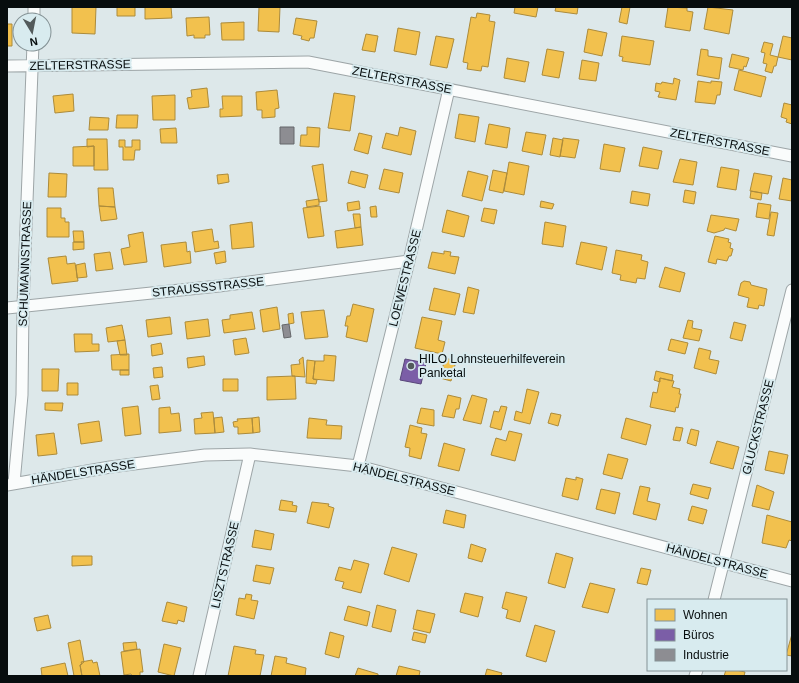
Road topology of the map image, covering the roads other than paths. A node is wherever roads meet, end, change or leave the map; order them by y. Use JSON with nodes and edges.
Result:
{"nodes":[{"id":1,"x":33,"y":52,"type":"edge"},
{"id":2,"x":7,"y":66,"type":"edge"},
{"id":3,"x":32,"y":66,"type":"junction"},
{"id":4,"x":449,"y":89,"type":"junction"},
{"id":5,"x":792,"y":156,"type":"edge"},
{"id":6,"x":409,"y":262,"type":"junction"},
{"id":7,"x":792,"y":290,"type":"edge"},
{"id":8,"x":23,"y":306,"type":"junction"},
{"id":9,"x":7,"y":308,"type":"edge"},
{"id":10,"x":250,"y":454,"type":"junction"},
{"id":11,"x":358,"y":466,"type":"junction"},
{"id":12,"x":11,"y":484,"type":"edge"},
{"id":13,"x":724,"y":563,"type":"junction"},
{"id":14,"x":792,"y":581,"type":"edge"},
{"id":15,"x":714,"y":599,"type":"edge"},
{"id":16,"x":199,"y":676,"type":"edge"}],
"edges":[{"from":1,"to":3,"type":"street","name":"SCHUMANNSTRASSE"},
{"from":2,"to":3,"type":"street","name":"ZELTERSTRASSE"},
{"from":3,"to":4,"type":"street","name":"ZELTERSTRASSE"},
{"from":3,"to":8,"type":"street","name":"SCHUMANNSTRASSE"},
{"from":4,"to":5,"type":"street","name":"ZELTERSTRASSE"},
{"from":4,"to":6,"type":"street","name":"LOEWESTRASSE"},
{"from":6,"to":8,"type":"street","name":"STRAUSSSTRASSE"},
{"from":6,"to":11,"type":"street","name":"LOEWESTRASSE"},
{"from":7,"to":13,"type":"street","name":"GLUCKSTRASSE"},
{"from":8,"to":9,"type":"street","name":"STRAUSSSTRASSE"},
{"from":8,"to":12,"type":"street","name":"SCHUMANNSTRASSE"},
{"from":10,"to":11,"type":"street","name":"HÄNDELSTRASSE"},
{"from":10,"to":12,"type":"street","name":"HÄNDELSTRASSE"},
{"from":10,"to":16,"type":"street","name":"LISZTSTRASSE"},
{"from":11,"to":13,"type":"street","name":"HÄNDELSTRASSE"},
{"from":13,"to":14,"type":"street","name":"HÄNDELSTRASSE"},
{"from":13,"to":15,"type":"street","name":"GLUCKSTRASSE"}]}
